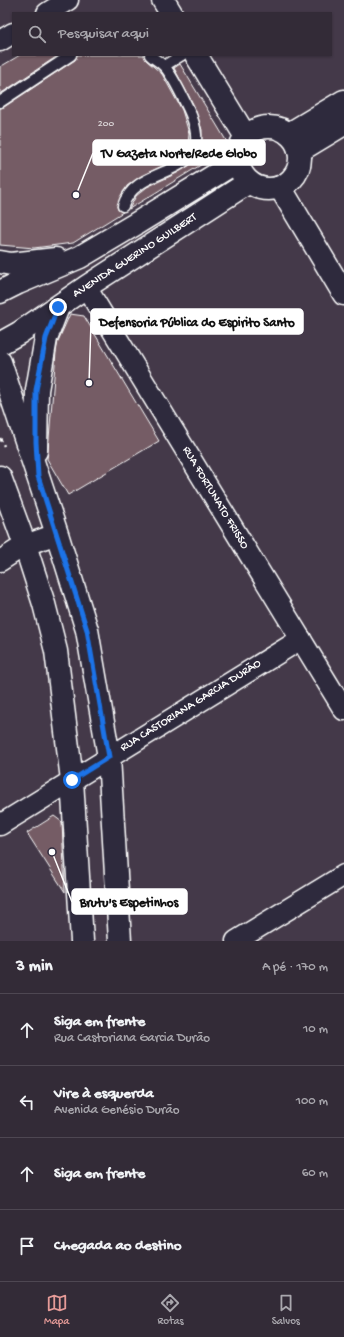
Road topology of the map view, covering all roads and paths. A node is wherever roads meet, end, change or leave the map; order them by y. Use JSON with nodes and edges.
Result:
{"nodes":[{"id":1,"x":68,"y":0,"type":"edge"},
{"id":2,"x":163,"y":0,"type":"edge"},
{"id":3,"x":49,"y":12,"type":"edge"},
{"id":4,"x":170,"y":12,"type":"edge"},
{"id":5,"x":12,"y":35,"type":"edge"},
{"id":6,"x":0,"y":41,"type":"edge"},
{"id":7,"x":69,"y":56,"type":"edge"},
{"id":8,"x":151,"y":56,"type":"edge"},
{"id":9,"x":180,"y":56,"type":"edge"},
{"id":10,"x":197,"y":56,"type":"edge"},
{"id":11,"x":164,"y":66,"type":"junction"},
{"id":12,"x":344,"y":101,"type":"edge"},
{"id":13,"x":0,"y":102,"type":"edge"},
{"id":14,"x":344,"y":124,"type":"edge"},
{"id":15,"x":246,"y":137,"type":"junction"},
{"id":16,"x":294,"y":143,"type":"junction"},
{"id":17,"x":238,"y":161,"type":"junction"},
{"id":18,"x":249,"y":182,"type":"junction"},
{"id":19,"x":280,"y":187,"type":"junction"},
{"id":20,"x":123,"y":206,"type":"dead end"},
{"id":21,"x":80,"y":257,"type":"junction"},
{"id":22,"x":0,"y":262,"type":"edge"},
{"id":23,"x":86,"y":287,"type":"junction"},
{"id":24,"x":0,"y":292,"type":"edge"},
{"id":25,"x":344,"y":294,"type":"edge"},
{"id":26,"x":58,"y":307,"type":"junction"},
{"id":27,"x":0,"y":346,"type":"edge"},
{"id":28,"x":38,"y":476,"type":"junction"},
{"id":29,"x":0,"y":477,"type":"edge"},
{"id":30,"x":57,"y":534,"type":"junction"},
{"id":31,"x":25,"y":545,"type":"junction"},
{"id":32,"x":0,"y":560,"type":"edge"},
{"id":33,"x":301,"y":639,"type":"junction"},
{"id":34,"x":344,"y":710,"type":"edge"},
{"id":35,"x":109,"y":757,"type":"junction"},
{"id":36,"x":72,"y":780,"type":"junction"},
{"id":37,"x":0,"y":825,"type":"edge"},
{"id":38,"x":344,"y":875,"type":"edge"},
{"id":39,"x":82,"y":941,"type":"edge"},
{"id":40,"x":120,"y":941,"type":"edge"},
{"id":41,"x":236,"y":941,"type":"edge"}],
"edges":[{"from":1,"to":3,"type":"street"},
{"from":2,"to":4,"type":"main road"},
{"from":5,"to":6,"type":"street"},
{"from":7,"to":13,"type":"lane"},
{"from":8,"to":11,"type":"lane"},
{"from":9,"to":11,"type":"lane"},
{"from":10,"to":15,"type":"main road"},
{"from":11,"to":20,"type":"lane"},
{"from":12,"to":16,"type":"main road"},
{"from":14,"to":16,"type":"main road"},
{"from":15,"to":16,"type":"main road"},
{"from":15,"to":17,"type":"main road"},
{"from":16,"to":19,"type":"main road"},
{"from":17,"to":18,"type":"main road"},
{"from":17,"to":21,"type":"main road","name":"AVENIDA GUERINO GUILBERT"},
{"from":18,"to":19,"type":"main road"},
{"from":18,"to":23,"type":"main road","name":"AVENIDA GUERINO GUILBERT"},
{"from":19,"to":25,"type":"main road"},
{"from":21,"to":22,"type":"main road"},
{"from":21,"to":24,"type":"main road","name":"AVENIDA GUERINO GUILBERT"},
{"from":23,"to":26,"type":"main road","name":"AVENIDA GUERINO GUILBERT"},
{"from":23,"to":33,"type":"street","name":"RUA FORTUNATO FRISSO"},
{"from":26,"to":27,"type":"main road","name":"AVENIDA GUERINO GUILBERT"},
{"from":26,"to":28,"type":"main road"},
{"from":27,"to":28,"type":"main road"},
{"from":28,"to":30,"type":"main road"},
{"from":29,"to":31,"type":"main road"},
{"from":30,"to":31,"type":"street"},
{"from":30,"to":35,"type":"main road"},
{"from":31,"to":32,"type":"street"},
{"from":31,"to":36,"type":"main road"},
{"from":33,"to":34,"type":"street","name":"RUA FORTUNATO FRISSO"},
{"from":33,"to":35,"type":"street","name":"RUA CASTORIANA GARCIA DURÃO"},
{"from":35,"to":36,"type":"street","name":"RUA CASTORIANA GARCIA DURÃO"},
{"from":35,"to":40,"type":"main road"},
{"from":36,"to":37,"type":"street","name":"RUA CASTORIANA GARCIA DURÃO"},
{"from":36,"to":39,"type":"main road"},
{"from":38,"to":41,"type":"street"}]}
